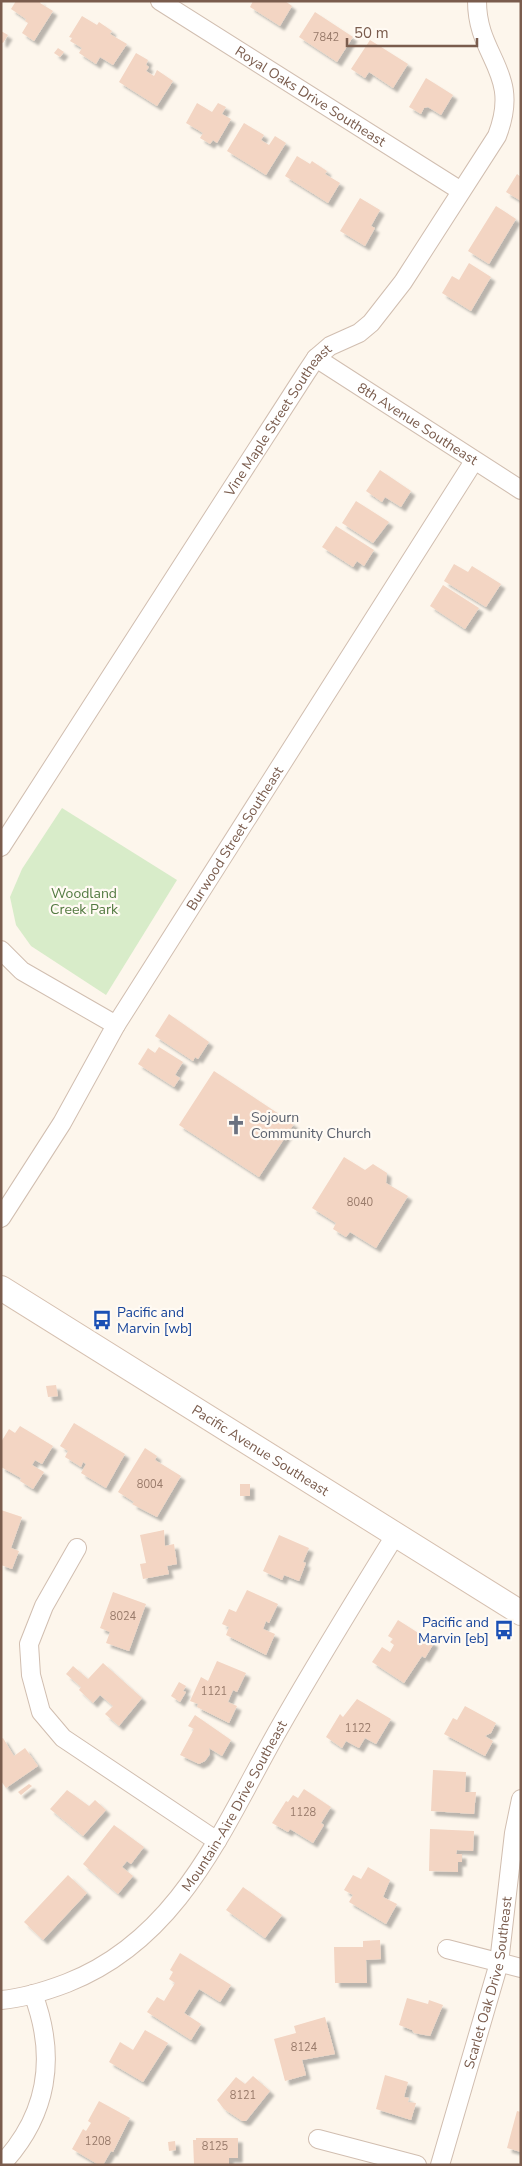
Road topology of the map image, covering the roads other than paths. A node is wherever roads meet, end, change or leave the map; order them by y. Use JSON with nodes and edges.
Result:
{"nodes":[{"id":1,"x":160,"y":1,"type":"edge"},
{"id":2,"x":477,"y":1,"type":"edge"},
{"id":3,"x":461,"y":191,"type":"junction"},
{"id":4,"x":316,"y":358,"type":"junction"},
{"id":5,"x":474,"y":461,"type":"junction"},
{"id":6,"x":521,"y":490,"type":"edge"},
{"id":7,"x":1,"y":847,"type":"edge"},
{"id":8,"x":1,"y":950,"type":"edge"},
{"id":9,"x":116,"y":1025,"type":"junction"},
{"id":10,"x":1,"y":1218,"type":"edge"},
{"id":11,"x":1,"y":1288,"type":"edge"},
{"id":12,"x":396,"y":1534,"type":"junction"},
{"id":13,"x":77,"y":1548,"type":"dead end"},
{"id":14,"x":521,"y":1613,"type":"edge"},
{"id":15,"x":521,"y":1799,"type":"edge"},
{"id":16,"x":217,"y":1841,"type":"junction"},
{"id":17,"x":447,"y":1949,"type":"dead end"},
{"id":18,"x":499,"y":1963,"type":"junction"},
{"id":19,"x":521,"y":1968,"type":"edge"},
{"id":20,"x":32,"y":1994,"type":"junction"},
{"id":21,"x":1,"y":2000,"type":"edge"},
{"id":22,"x":318,"y":2139,"type":"dead end"},
{"id":23,"x":1,"y":2165,"type":"edge"},
{"id":24,"x":417,"y":2165,"type":"edge"},
{"id":25,"x":440,"y":2165,"type":"edge"}],
"edges":[{"from":1,"to":3,"type":"street","name":"Royal Oaks Drive Southeast"},
{"from":2,"to":3,"type":"street","name":"Vine Maple Street Southeast"},
{"from":3,"to":4,"type":"street","name":"Vine Maple Street Southeast"},
{"from":4,"to":5,"type":"street","name":"8th Avenue Southeast"},
{"from":4,"to":7,"type":"street","name":"Vine Maple Street Southeast"},
{"from":5,"to":6,"type":"street","name":"8th Avenue Southeast"},
{"from":5,"to":9,"type":"street","name":"Burwood Street Southeast"},
{"from":8,"to":9,"type":"street"},
{"from":9,"to":10,"type":"street","name":"Burwood Street Southeast"},
{"from":11,"to":12,"type":"main road","name":"Pacific Avenue Southeast"},
{"from":12,"to":14,"type":"main road","name":"Pacific Avenue Southeast"},
{"from":12,"to":16,"type":"street","name":"Mountain-Aire Drive Southeast"},
{"from":13,"to":16,"type":"street"},
{"from":15,"to":18,"type":"street","name":"Scarlet Oak Drive Southeast"},
{"from":16,"to":20,"type":"street","name":"Mountain-Aire Drive Southeast"},
{"from":17,"to":18,"type":"street"},
{"from":18,"to":19,"type":"street"},
{"from":18,"to":25,"type":"street","name":"Scarlet Oak Drive Southeast"},
{"from":20,"to":21,"type":"street","name":"Mountain-Aire Drive Southeast"},
{"from":20,"to":23,"type":"street"},
{"from":22,"to":24,"type":"street"}]}
